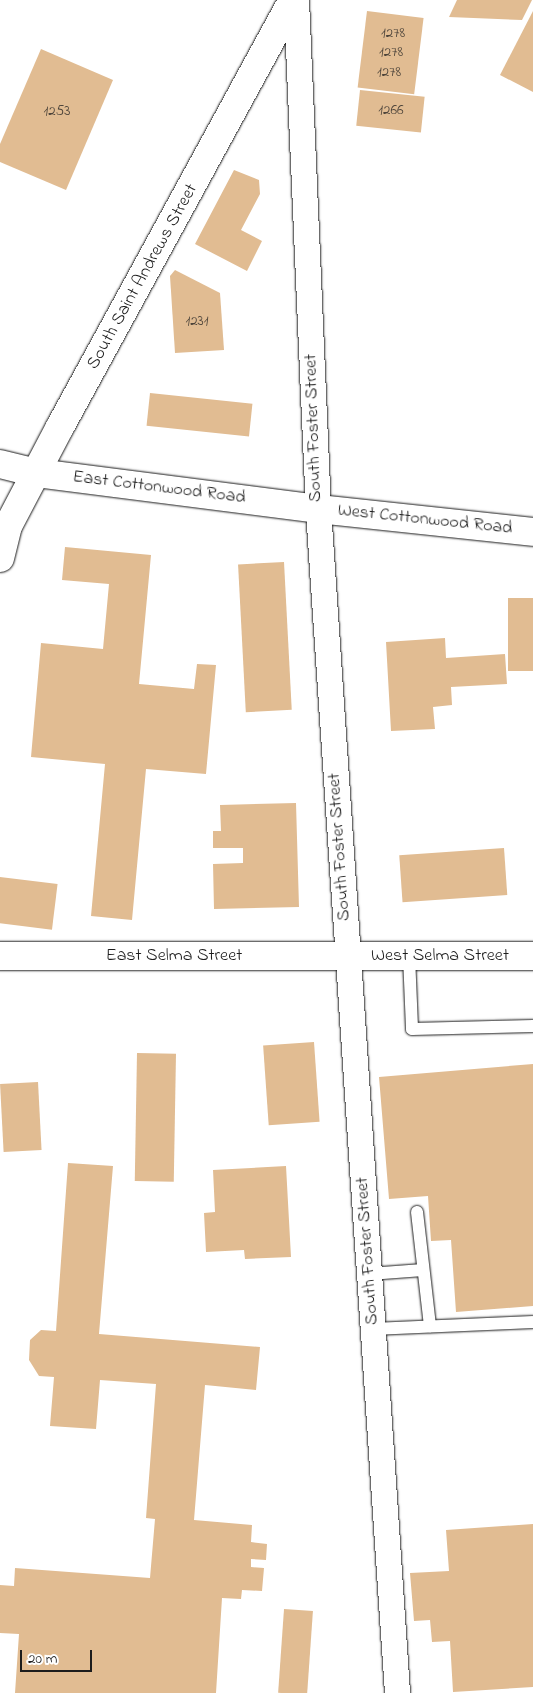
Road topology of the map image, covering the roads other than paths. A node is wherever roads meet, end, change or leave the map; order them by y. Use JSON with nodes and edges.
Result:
{"nodes":[{"id":1,"x":295,"y":0,"type":"edge"},
{"id":2,"x":0,"y":464,"type":"edge"},
{"id":3,"x":36,"y":473,"type":"junction"},
{"id":4,"x":318,"y":509,"type":"junction"},
{"id":5,"x":533,"y":532,"type":"edge"},
{"id":6,"x":0,"y":558,"type":"edge"},
{"id":7,"x":0,"y":956,"type":"edge"},
{"id":8,"x":347,"y":956,"type":"junction"},
{"id":9,"x":409,"y":956,"type":"junction"},
{"id":10,"x":533,"y":956,"type":"edge"},
{"id":11,"x":533,"y":1026,"type":"edge"},
{"id":12,"x":417,"y":1212,"type":"dead end"},
{"id":13,"x":423,"y":1270,"type":"junction"},
{"id":14,"x":369,"y":1274,"type":"junction"},
{"id":15,"x":533,"y":1322,"type":"edge"},
{"id":16,"x":430,"y":1326,"type":"junction"},
{"id":17,"x":373,"y":1329,"type":"junction"},
{"id":18,"x":397,"y":1693,"type":"edge"}],
"edges":[{"from":1,"to":3,"type":"street","name":"South Saint Andrews Street"},
{"from":1,"to":4,"type":"street","name":"South Foster Street"},
{"from":2,"to":3,"type":"street","name":"East Cottonwood Road"},
{"from":3,"to":4,"type":"street","name":"East Cottonwood Road"},
{"from":3,"to":6,"type":"street","name":"South Saint Andrews Street"},
{"from":4,"to":5,"type":"street","name":"West Cottonwood Road"},
{"from":4,"to":8,"type":"street","name":"South Foster Street"},
{"from":7,"to":8,"type":"street","name":"East Selma Street"},
{"from":8,"to":9,"type":"street","name":"West Selma Street"},
{"from":8,"to":14,"type":"street","name":"South Foster Street"},
{"from":9,"to":10,"type":"street","name":"West Selma Street"},
{"from":9,"to":11,"type":"lane"},
{"from":12,"to":13,"type":"lane"},
{"from":13,"to":14,"type":"lane"},
{"from":13,"to":16,"type":"lane"},
{"from":14,"to":17,"type":"street","name":"South Foster Street"},
{"from":15,"to":16,"type":"lane"},
{"from":16,"to":17,"type":"lane"},
{"from":17,"to":18,"type":"street","name":"South Foster Street"}]}
